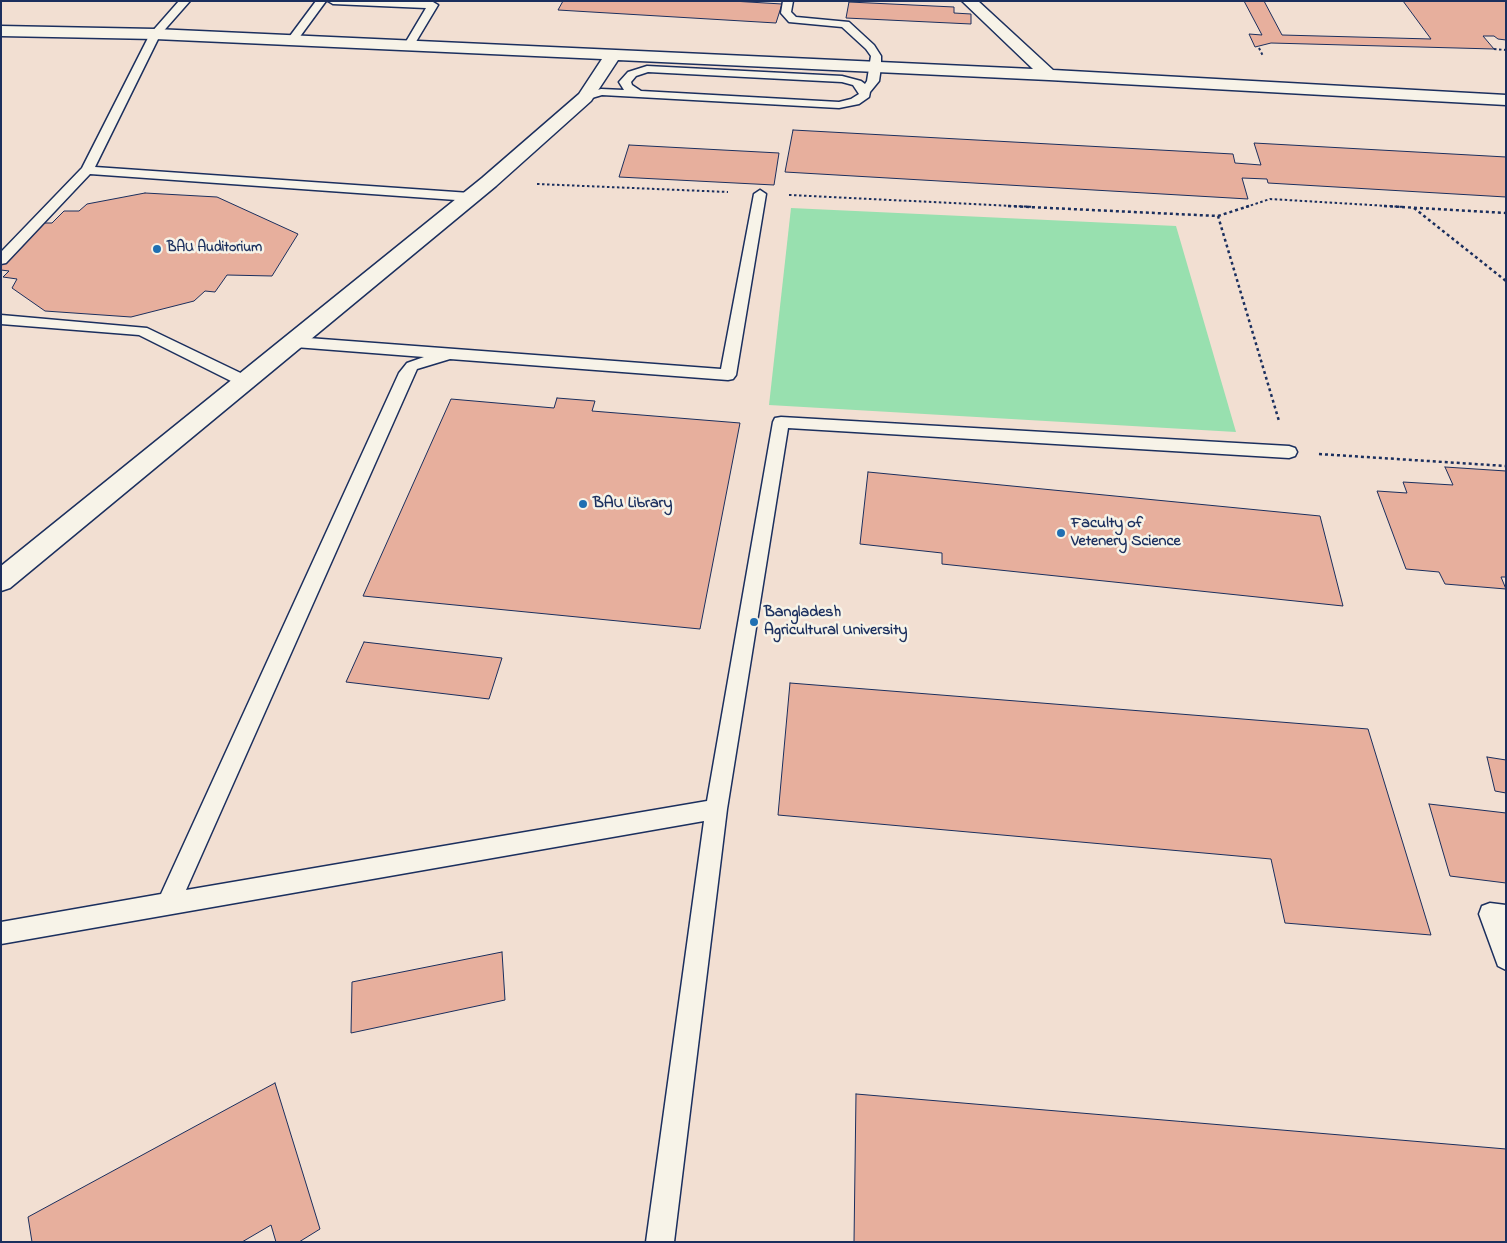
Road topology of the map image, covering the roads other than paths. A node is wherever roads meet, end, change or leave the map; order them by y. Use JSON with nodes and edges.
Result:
{"nodes":[{"id":1,"x":185,"y":1,"type":"edge"},
{"id":2,"x":321,"y":1,"type":"edge"},
{"id":3,"x":333,"y":1,"type":"edge"},
{"id":4,"x":788,"y":1,"type":"edge"},
{"id":5,"x":969,"y":1,"type":"edge"},
{"id":6,"x":1,"y":31,"type":"edge"},
{"id":7,"x":155,"y":34,"type":"junction"},
{"id":8,"x":292,"y":40,"type":"junction"},
{"id":9,"x":409,"y":45,"type":"junction"},
{"id":10,"x":613,"y":55,"type":"junction"},
{"id":11,"x":876,"y":67,"type":"junction"},
{"id":12,"x":1049,"y":75,"type":"junction"},
{"id":13,"x":865,"y":91,"type":"junction"},
{"id":14,"x":638,"y":94,"type":"junction"},
{"id":15,"x":585,"y":97,"type":"junction"},
{"id":16,"x":1506,"y":100,"type":"edge"},
{"id":17,"x":87,"y":170,"type":"junction"},
{"id":18,"x":760,"y":194,"type":"road end"},
{"id":19,"x":470,"y":197,"type":"junction"},
{"id":20,"x":1,"y":260,"type":"edge"},
{"id":21,"x":1,"y":319,"type":"edge"},
{"id":22,"x":295,"y":342,"type":"junction"},
{"id":23,"x":448,"y":354,"type":"junction"},
{"id":24,"x":246,"y":382,"type":"junction"},
{"id":25,"x":1289,"y":452,"type":"road end"},
{"id":26,"x":1,"y":581,"type":"edge"},
{"id":27,"x":716,"y":808,"type":"junction"},
{"id":28,"x":168,"y":904,"type":"junction"},
{"id":29,"x":1506,"y":916,"type":"edge"},
{"id":30,"x":1,"y":933,"type":"edge"},
{"id":31,"x":1506,"y":958,"type":"edge"},
{"id":32,"x":660,"y":1242,"type":"edge"}],
"edges":[{"from":1,"to":7,"type":"lane"},
{"from":2,"to":8,"type":"lane"},
{"from":3,"to":9,"type":"lane"},
{"from":4,"to":11,"type":"lane"},
{"from":5,"to":12,"type":"street"},
{"from":6,"to":7,"type":"street"},
{"from":7,"to":8,"type":"street"},
{"from":7,"to":17,"type":"lane"},
{"from":8,"to":9,"type":"street"},
{"from":9,"to":10,"type":"street"},
{"from":10,"to":11,"type":"street"},
{"from":10,"to":15,"type":"street"},
{"from":11,"to":12,"type":"street"},
{"from":11,"to":13,"type":"lane"},
{"from":12,"to":16,"type":"street"},
{"from":13,"to":14,"type":"lane"},
{"from":13,"to":14,"type":"lane"},
{"from":14,"to":15,"type":"lane"},
{"from":15,"to":19,"type":"street"},
{"from":17,"to":19,"type":"lane"},
{"from":17,"to":20,"type":"lane"},
{"from":18,"to":23,"type":"lane"},
{"from":19,"to":22,"type":"street"},
{"from":21,"to":24,"type":"lane"},
{"from":22,"to":23,"type":"lane"},
{"from":22,"to":24,"type":"street"},
{"from":23,"to":28,"type":"lane"},
{"from":24,"to":26,"type":"street"},
{"from":25,"to":27,"type":"lane"},
{"from":27,"to":28,"type":"lane"},
{"from":27,"to":32,"type":"lane"},
{"from":28,"to":30,"type":"lane"},
{"from":29,"to":31,"type":"lane"}]}
